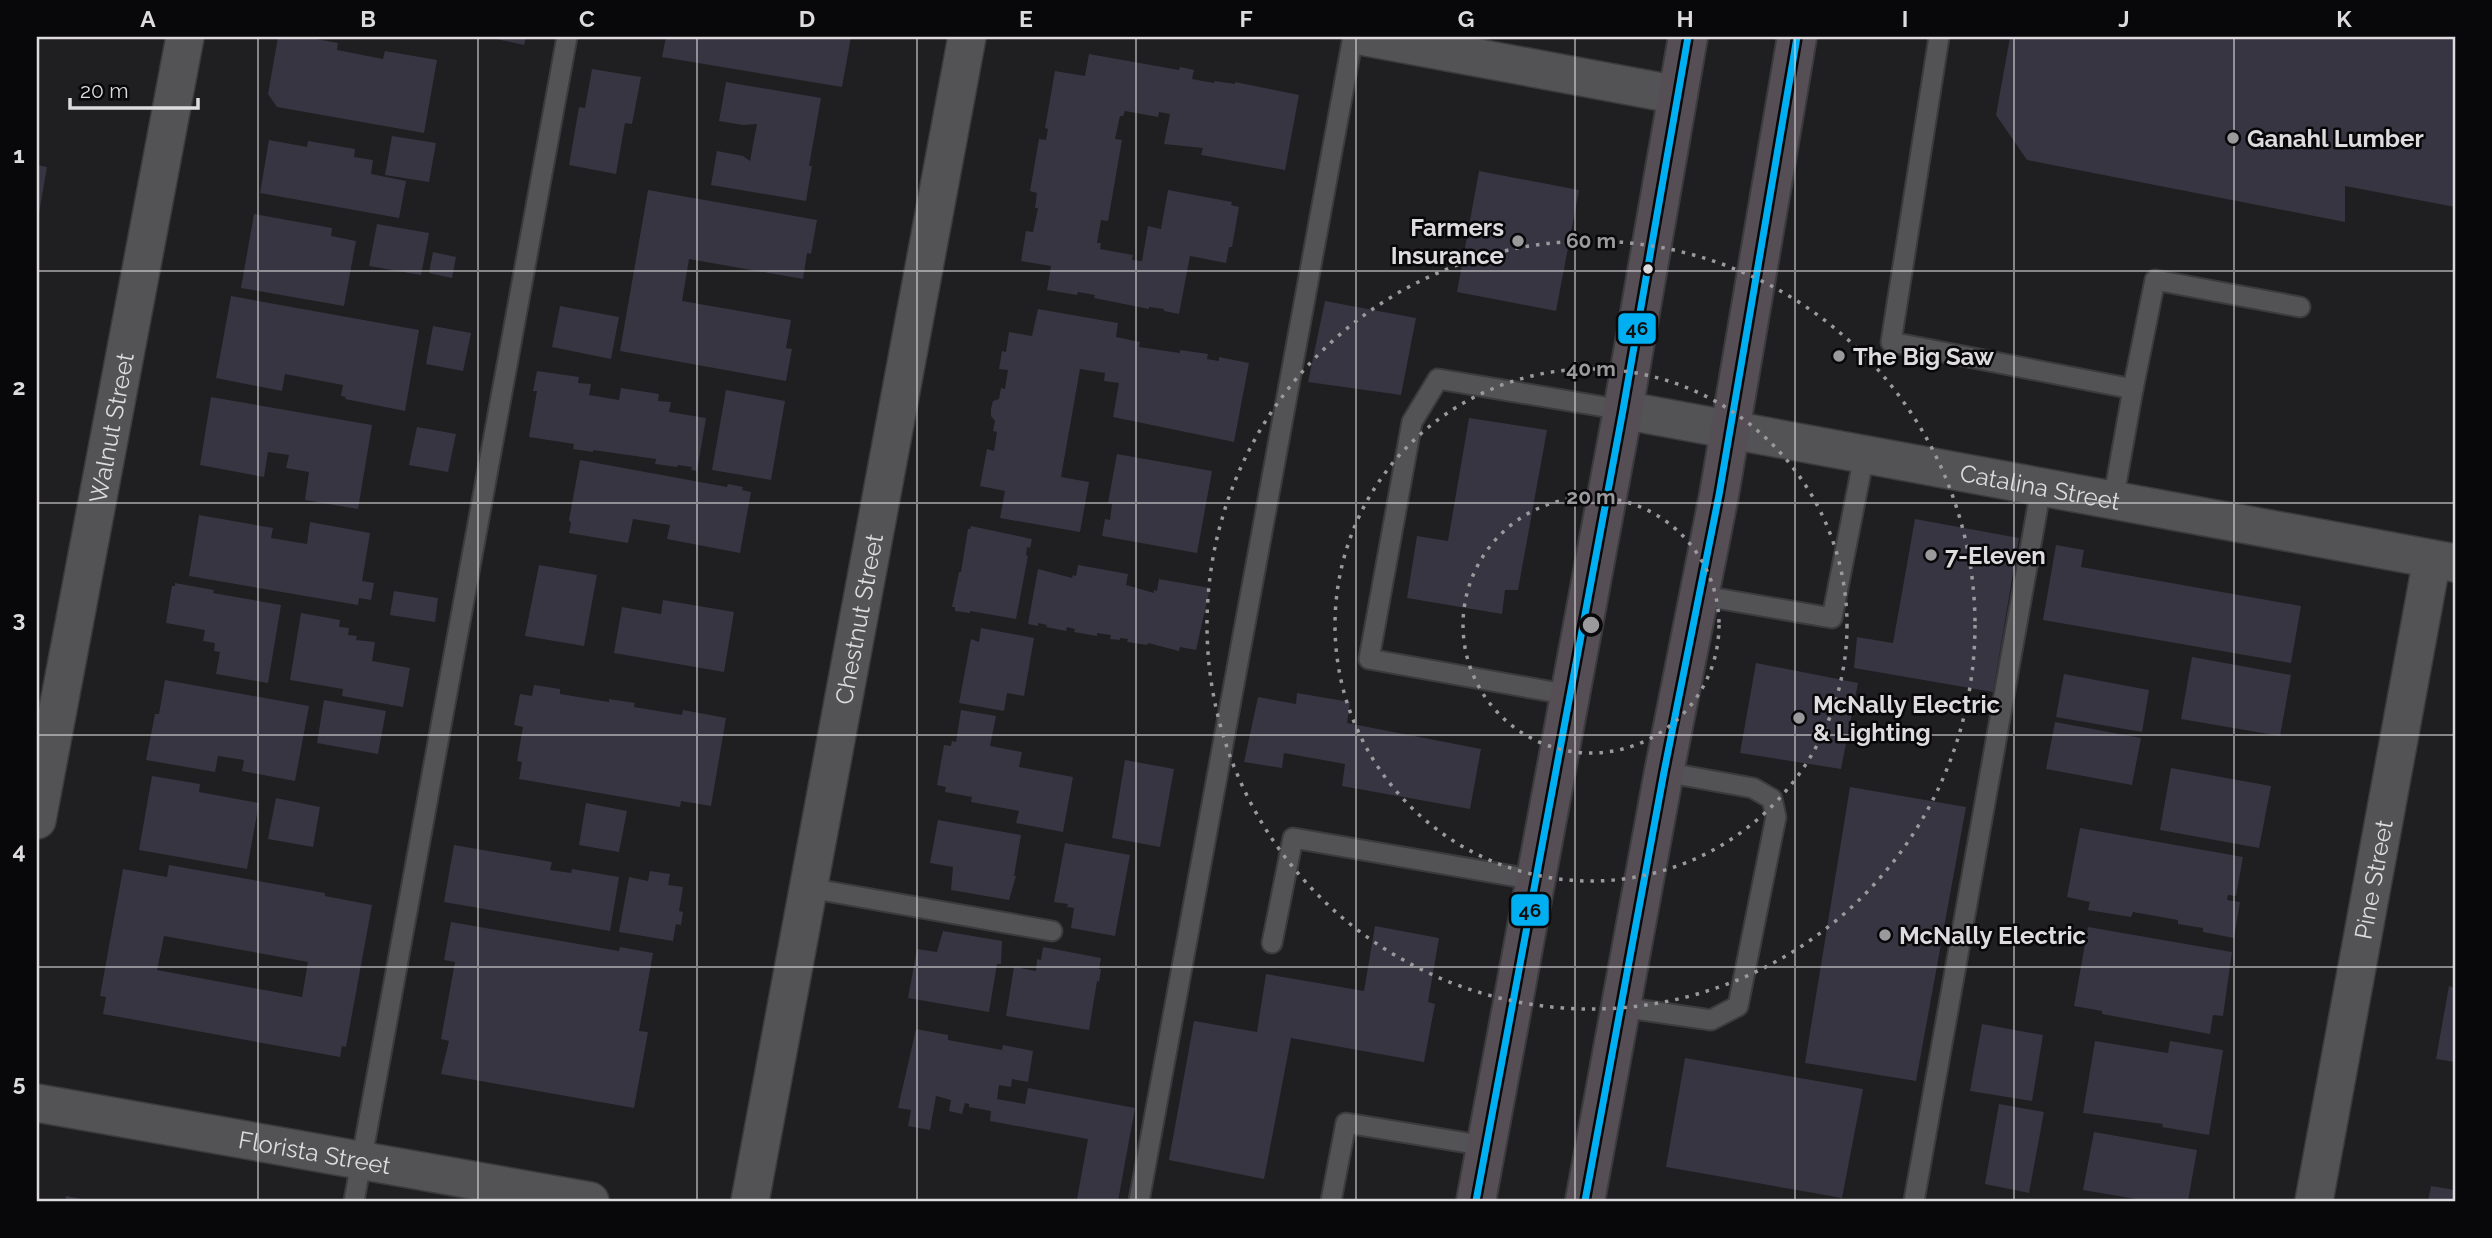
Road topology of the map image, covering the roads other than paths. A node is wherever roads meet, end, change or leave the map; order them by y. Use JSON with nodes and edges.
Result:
{"nodes":[{"id":1,"x":185,"y":37,"type":"edge"},
{"id":2,"x":567,"y":37,"type":"edge"},
{"id":3,"x":967,"y":37,"type":"edge"},
{"id":4,"x":1353,"y":37,"type":"edge"},
{"id":5,"x":1366,"y":37,"type":"edge"},
{"id":6,"x":1688,"y":37,"type":"edge"},
{"id":7,"x":1797,"y":37,"type":"edge"},
{"id":8,"x":1939,"y":37,"type":"edge"},
{"id":9,"x":1467,"y":46,"type":"edge"},
{"id":10,"x":1678,"y":94,"type":"junction"},
{"id":11,"x":2300,"y":307,"type":"dead end"},
{"id":12,"x":2133,"y":389,"type":"junction"},
{"id":13,"x":1623,"y":410,"type":"junction"},
{"id":14,"x":1730,"y":430,"type":"junction"},
{"id":15,"x":1864,"y":456,"type":"junction"},
{"id":16,"x":2041,"y":488,"type":"junction"},
{"id":17,"x":2113,"y":501,"type":"junction"},
{"id":18,"x":2444,"y":561,"type":"edge"},
{"id":19,"x":1699,"y":595,"type":"junction"},
{"id":20,"x":1570,"y":695,"type":"junction"},
{"id":21,"x":1664,"y":772,"type":"junction"},
{"id":22,"x":37,"y":820,"type":"edge"},
{"id":23,"x":1536,"y":880,"type":"junction"},
{"id":24,"x":809,"y":888,"type":"junction"},
{"id":25,"x":1052,"y":931,"type":"dead end"},
{"id":26,"x":1272,"y":943,"type":"dead end"},
{"id":27,"x":1621,"y":1007,"type":"junction"},
{"id":28,"x":37,"y":1102,"type":"edge"},
{"id":29,"x":1486,"y":1146,"type":"junction"},
{"id":30,"x":361,"y":1160,"type":"junction"},
{"id":31,"x":354,"y":1201,"type":"edge"},
{"id":32,"x":590,"y":1201,"type":"edge"},
{"id":33,"x":750,"y":1201,"type":"edge"},
{"id":34,"x":1139,"y":1201,"type":"edge"},
{"id":35,"x":1331,"y":1201,"type":"edge"},
{"id":36,"x":1476,"y":1201,"type":"edge"},
{"id":37,"x":1585,"y":1201,"type":"edge"},
{"id":38,"x":1914,"y":1201,"type":"edge"},
{"id":39,"x":2314,"y":1201,"type":"edge"}],
"edges":[{"from":1,"to":22,"type":"street","name":"Walnut Street"},
{"from":2,"to":30,"type":"lane"},
{"from":3,"to":24,"type":"street","name":"Chestnut Street"},
{"from":4,"to":34,"type":"lane"},
{"from":5,"to":9,"type":"street"},
{"from":6,"to":10,"type":"main road"},
{"from":7,"to":14,"type":"main road"},
{"from":8,"to":12,"type":"lane"},
{"from":9,"to":10,"type":"street"},
{"from":10,"to":13,"type":"main road"},
{"from":11,"to":12,"type":"lane"},
{"from":12,"to":17,"type":"lane"},
{"from":13,"to":14,"type":"street","name":"Catalina Street"},
{"from":13,"to":20,"type":"main road"},
{"from":13,"to":20,"type":"lane"},
{"from":14,"to":15,"type":"street","name":"Catalina Street"},
{"from":14,"to":19,"type":"main road"},
{"from":15,"to":16,"type":"street","name":"Catalina Street"},
{"from":15,"to":19,"type":"lane"},
{"from":16,"to":17,"type":"street","name":"Catalina Street"},
{"from":16,"to":38,"type":"lane"},
{"from":17,"to":18,"type":"street","name":"Catalina Street"},
{"from":18,"to":39,"type":"street","name":"Pine Street"},
{"from":19,"to":21,"type":"main road"},
{"from":20,"to":23,"type":"main road"},
{"from":21,"to":27,"type":"main road"},
{"from":21,"to":27,"type":"lane"},
{"from":23,"to":26,"type":"lane"},
{"from":23,"to":29,"type":"main road"},
{"from":24,"to":25,"type":"lane"},
{"from":24,"to":33,"type":"street","name":"Chestnut Street"},
{"from":27,"to":37,"type":"main road"},
{"from":28,"to":30,"type":"street","name":"Florista Street"},
{"from":29,"to":35,"type":"lane"},
{"from":29,"to":36,"type":"main road"},
{"from":30,"to":31,"type":"lane"},
{"from":30,"to":32,"type":"street","name":"Florista Street"}]}
